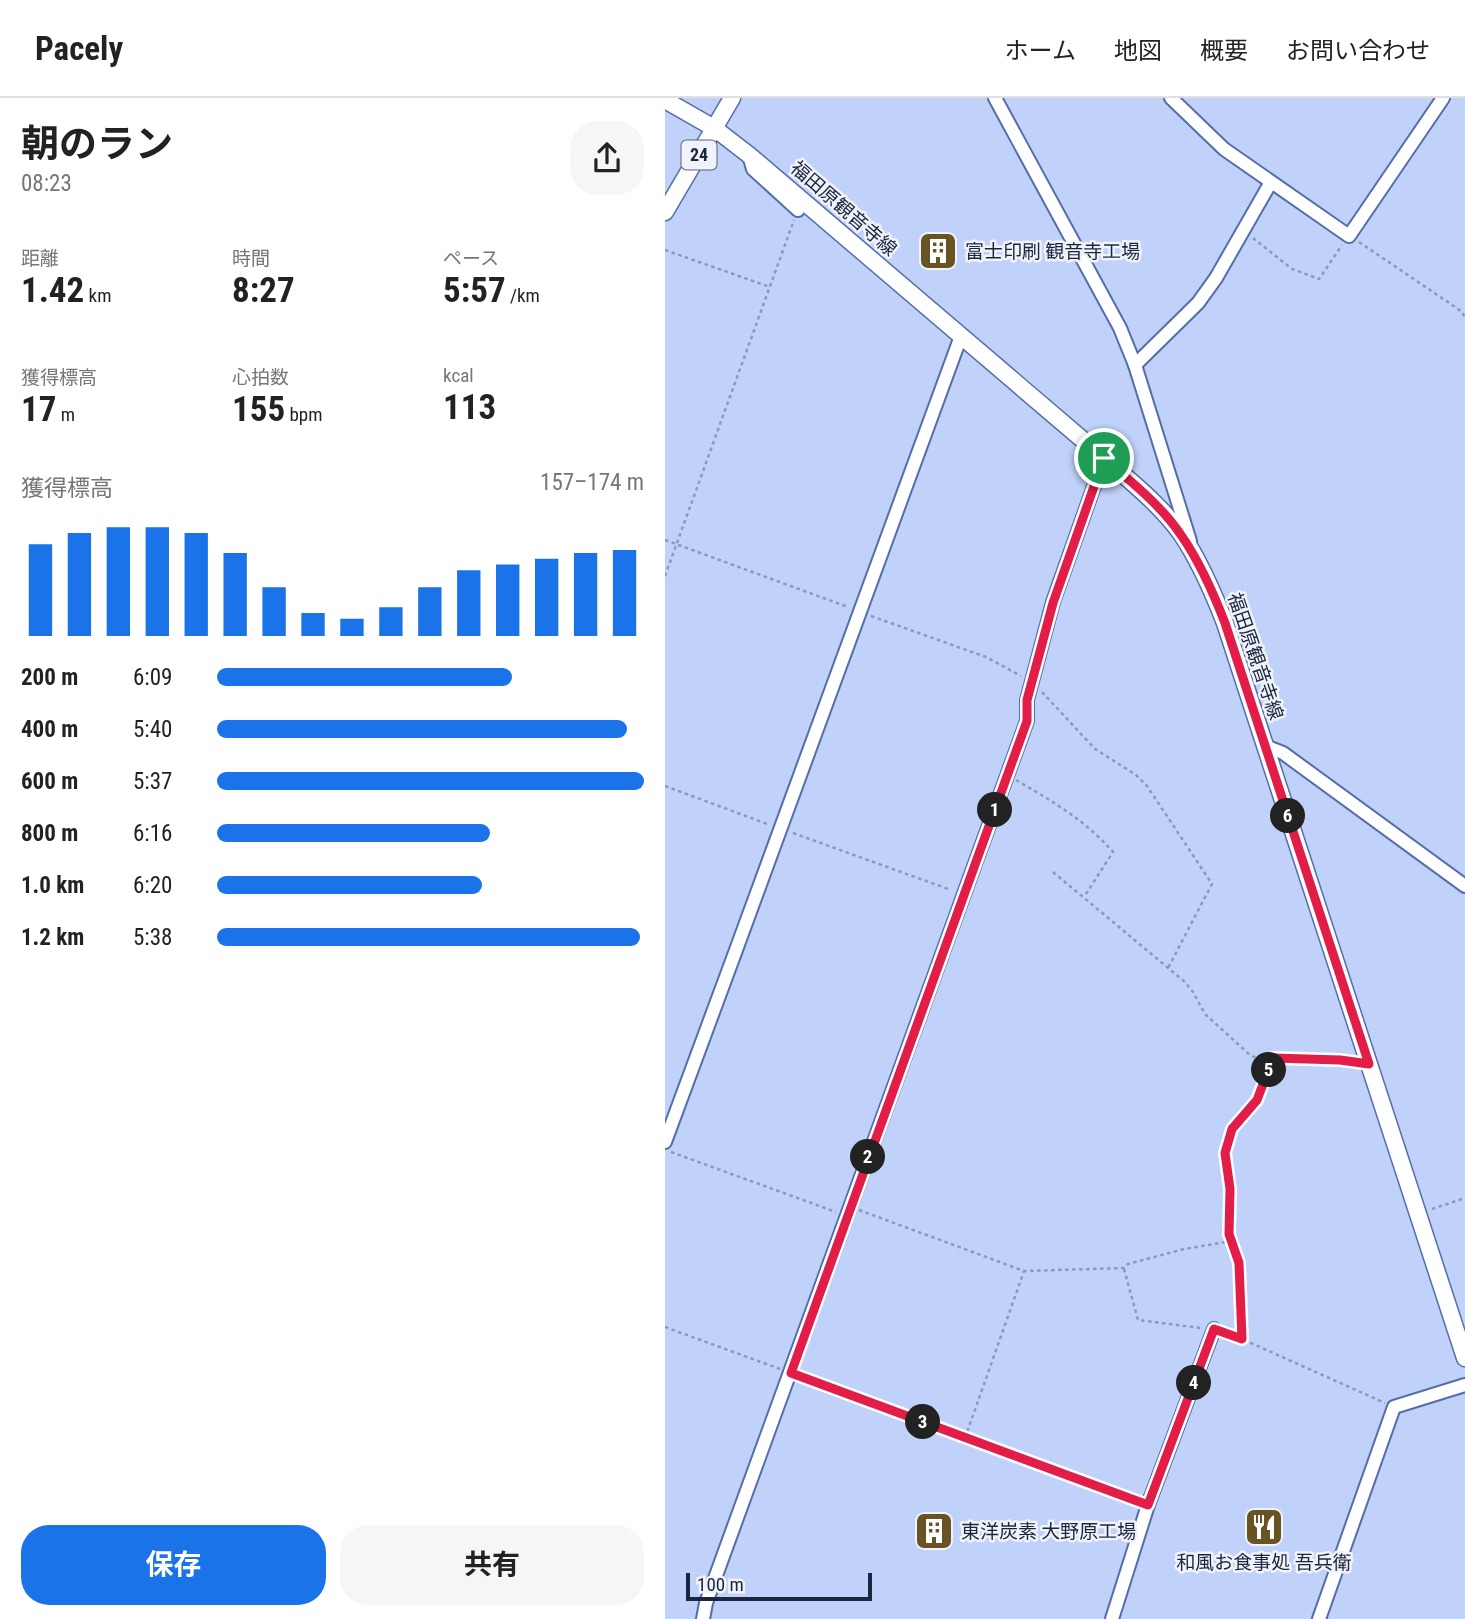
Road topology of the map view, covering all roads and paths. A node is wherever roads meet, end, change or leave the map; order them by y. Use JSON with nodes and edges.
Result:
{"nodes":[{"id":1,"x":732,"y":98,"type":"edge"},
{"id":2,"x":995,"y":98,"type":"edge"},
{"id":3,"x":1171,"y":98,"type":"edge"},
{"id":4,"x":1443,"y":98,"type":"edge"},
{"id":5,"x":665,"y":100,"type":"edge"},
{"id":6,"x":714,"y":128,"type":"junction"},
{"id":7,"x":749,"y":155,"type":"junction"},
{"id":8,"x":1271,"y":183,"type":"junction"},
{"id":9,"x":798,"y":210,"type":"joint"},
{"id":10,"x":665,"y":212,"type":"edge"},
{"id":11,"x":1244,"y":230,"type":"junction"},
{"id":12,"x":1349,"y":236,"type":"junction"},
{"id":13,"x":665,"y":250,"type":"edge"},
{"id":14,"x":770,"y":287,"type":"junction"},
{"id":15,"x":1465,"y":317,"type":"edge"},
{"id":16,"x":961,"y":336,"type":"junction"},
{"id":17,"x":1135,"y":366,"type":"junction"},
{"id":18,"x":1104,"y":458,"type":"junction"},
{"id":19,"x":1195,"y":556,"type":"junction"},
{"id":20,"x":665,"y":576,"type":"edge"},
{"id":21,"x":1032,"y":681,"type":"junction"},
{"id":22,"x":1265,"y":747,"type":"junction"},
{"id":23,"x":1007,"y":775,"type":"junction"},
{"id":24,"x":665,"y":786,"type":"edge"},
{"id":25,"x":782,"y":829,"type":"junction"},
{"id":26,"x":1053,"y":872,"type":"dead end"},
{"id":27,"x":1465,"y":886,"type":"edge"},
{"id":28,"x":964,"y":895,"type":"junction"},
{"id":29,"x":1084,"y":897,"type":"junction"},
{"id":30,"x":1168,"y":968,"type":"junction"},
{"id":31,"x":1273,"y":1058,"type":"junction"},
{"id":32,"x":1369,"y":1064,"type":"junction"},
{"id":33,"x":665,"y":1142,"type":"edge"},
{"id":34,"x":665,"y":1149,"type":"edge"},
{"id":35,"x":1465,"y":1198,"type":"edge"},
{"id":36,"x":848,"y":1211,"type":"junction"},
{"id":37,"x":1419,"y":1213,"type":"junction"},
{"id":38,"x":1232,"y":1241,"type":"junction"},
{"id":39,"x":1124,"y":1268,"type":"junction"},
{"id":40,"x":1024,"y":1271,"type":"junction"},
{"id":41,"x":665,"y":1327,"type":"edge"},
{"id":42,"x":1214,"y":1329,"type":"junction"},
{"id":43,"x":1242,"y":1339,"type":"junction"},
{"id":44,"x":1465,"y":1358,"type":"edge"},
{"id":45,"x":791,"y":1373,"type":"junction"},
{"id":46,"x":1465,"y":1385,"type":"edge"},
{"id":47,"x":1394,"y":1407,"type":"junction"},
{"id":48,"x":965,"y":1438,"type":"junction"},
{"id":49,"x":1148,"y":1505,"type":"junction"},
{"id":50,"x":702,"y":1619,"type":"edge"},
{"id":51,"x":1112,"y":1619,"type":"edge"},
{"id":52,"x":1319,"y":1619,"type":"edge"}],
"edges":[{"from":1,"to":6,"type":"main road","number":"24"},
{"from":2,"to":17,"type":"street"},
{"from":3,"to":8,"type":"street"},
{"from":4,"to":12,"type":"street"},
{"from":5,"to":6,"type":"main road","name":"福田原観音寺線"},
{"from":6,"to":7,"type":"main road","name":"福田原観音寺線"},
{"from":6,"to":10,"type":"main road","number":"24"},
{"from":7,"to":9,"type":"street"},
{"from":7,"to":16,"type":"main road","name":"福田原観音寺線"},
{"from":8,"to":11,"type":"street"},
{"from":8,"to":12,"type":"street"},
{"from":9,"to":14,"type":"path"},
{"from":11,"to":12,"type":"path"},
{"from":11,"to":17,"type":"street"},
{"from":12,"to":15,"type":"path"},
{"from":13,"to":14,"type":"path"},
{"from":14,"to":20,"type":"path"},
{"from":16,"to":18,"type":"main road","name":"福田原観音寺線"},
{"from":16,"to":25,"type":"street"},
{"from":17,"to":19,"type":"street"},
{"from":18,"to":19,"type":"main road","name":"福田原観音寺線"},
{"from":18,"to":21,"type":"street"},
{"from":19,"to":22,"type":"main road","name":"福田原観音寺線"},
{"from":21,"to":23,"type":"street"},
{"from":21,"to":30,"type":"path"},
{"from":22,"to":27,"type":"street"},
{"from":22,"to":32,"type":"main road","name":"福田原観音寺線"},
{"from":23,"to":28,"type":"street"},
{"from":23,"to":29,"type":"path"},
{"from":24,"to":25,"type":"path"},
{"from":25,"to":28,"type":"path"},
{"from":25,"to":33,"type":"street"},
{"from":26,"to":29,"type":"path"},
{"from":28,"to":36,"type":"street"},
{"from":29,"to":30,"type":"path"},
{"from":30,"to":31,"type":"path"},
{"from":31,"to":32,"type":"path"},
{"from":31,"to":38,"type":"path"},
{"from":32,"to":37,"type":"main road","name":"福田原観音寺線"},
{"from":34,"to":36,"type":"path"},
{"from":35,"to":37,"type":"path"},
{"from":36,"to":40,"type":"path"},
{"from":36,"to":45,"type":"street"},
{"from":37,"to":44,"type":"main road","name":"福田原観音寺線"},
{"from":38,"to":39,"type":"path"},
{"from":38,"to":43,"type":"path"},
{"from":39,"to":40,"type":"path"},
{"from":39,"to":42,"type":"path"},
{"from":40,"to":48,"type":"path"},
{"from":41,"to":45,"type":"path"},
{"from":42,"to":43,"type":"path"},
{"from":42,"to":49,"type":"street"},
{"from":43,"to":47,"type":"path"},
{"from":45,"to":48,"type":"path"},
{"from":45,"to":50,"type":"street"},
{"from":46,"to":47,"type":"street"},
{"from":47,"to":52,"type":"street"},
{"from":48,"to":49,"type":"path"},
{"from":49,"to":51,"type":"street"}]}
